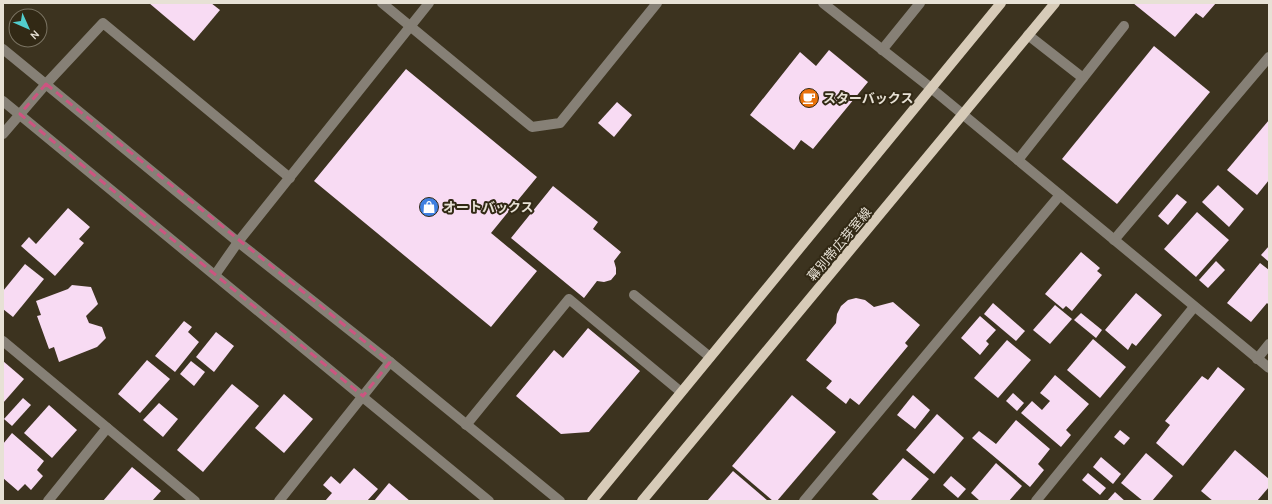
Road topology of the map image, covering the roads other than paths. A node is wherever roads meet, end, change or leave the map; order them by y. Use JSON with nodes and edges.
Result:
{"nodes":[{"id":1,"x":382,"y":3,"type":"edge"},
{"id":2,"x":429,"y":3,"type":"edge"},
{"id":3,"x":657,"y":3,"type":"edge"},
{"id":4,"x":823,"y":3,"type":"edge"},
{"id":5,"x":920,"y":3,"type":"edge"},
{"id":6,"x":1001,"y":3,"type":"edge"},
{"id":7,"x":1055,"y":3,"type":"edge"},
{"id":8,"x":410,"y":26,"type":"junction"},
{"id":9,"x":1124,"y":26,"type":"dead end"},
{"id":10,"x":1028,"y":35,"type":"junction"},
{"id":11,"x":3,"y":49,"type":"edge"},
{"id":12,"x":882,"y":50,"type":"junction"},
{"id":13,"x":1269,"y":57,"type":"edge"},
{"id":14,"x":1083,"y":78,"type":"junction"},
{"id":15,"x":46,"y":84,"type":"junction"},
{"id":16,"x":932,"y":88,"type":"junction"},
{"id":17,"x":3,"y":101,"type":"edge"},
{"id":18,"x":20,"y":114,"type":"junction"},
{"id":19,"x":963,"y":115,"type":"junction"},
{"id":20,"x":3,"y":134,"type":"edge"},
{"id":21,"x":1018,"y":160,"type":"junction"},
{"id":22,"x":290,"y":178,"type":"junction"},
{"id":23,"x":1060,"y":195,"type":"junction"},
{"id":24,"x":1114,"y":240,"type":"junction"},
{"id":25,"x":238,"y":242,"type":"junction"},
{"id":26,"x":215,"y":275,"type":"junction"},
{"id":27,"x":634,"y":295,"type":"dead end"},
{"id":28,"x":1194,"y":307,"type":"junction"},
{"id":29,"x":3,"y":341,"type":"edge"},
{"id":30,"x":1269,"y":344,"type":"edge"},
{"id":31,"x":710,"y":357,"type":"junction"},
{"id":32,"x":1257,"y":359,"type":"junction"},
{"id":33,"x":390,"y":362,"type":"junction"},
{"id":34,"x":1269,"y":368,"type":"edge"},
{"id":35,"x":681,"y":392,"type":"junction"},
{"id":36,"x":363,"y":396,"type":"junction"},
{"id":37,"x":466,"y":425,"type":"junction"},
{"id":38,"x":107,"y":428,"type":"junction"},
{"id":39,"x":48,"y":501,"type":"edge"},
{"id":40,"x":195,"y":501,"type":"edge"},
{"id":41,"x":279,"y":501,"type":"edge"},
{"id":42,"x":489,"y":501,"type":"edge"},
{"id":43,"x":560,"y":501,"type":"edge"},
{"id":44,"x":592,"y":501,"type":"edge"},
{"id":45,"x":642,"y":501,"type":"edge"},
{"id":46,"x":804,"y":501,"type":"edge"},
{"id":47,"x":1036,"y":501,"type":"edge"}],
"edges":[{"from":1,"to":8,"type":"street"},
{"from":2,"to":8,"type":"street"},
{"from":3,"to":8,"type":"street"},
{"from":4,"to":12,"type":"street"},
{"from":5,"to":12,"type":"street"},
{"from":6,"to":16,"type":"main road","name":"幕別帯広芽室線"},
{"from":7,"to":10,"type":"main road","name":"幕別帯広芽室線"},
{"from":8,"to":22,"type":"street"},
{"from":9,"to":14,"type":"street"},
{"from":10,"to":14,"type":"street"},
{"from":10,"to":19,"type":"main road","name":"幕別帯広芽室線"},
{"from":11,"to":15,"type":"street"},
{"from":12,"to":16,"type":"street"},
{"from":13,"to":24,"type":"street"},
{"from":14,"to":21,"type":"street"},
{"from":15,"to":18,"type":"street"},
{"from":15,"to":22,"type":"street"},
{"from":15,"to":25,"type":"street"},
{"from":16,"to":19,"type":"street"},
{"from":16,"to":31,"type":"main road","name":"幕別帯広芽室線"},
{"from":17,"to":18,"type":"street"},
{"from":18,"to":20,"type":"street"},
{"from":18,"to":26,"type":"street"},
{"from":19,"to":21,"type":"street"},
{"from":19,"to":45,"type":"main road","name":"幕別帯広芽室線"},
{"from":21,"to":23,"type":"street"},
{"from":22,"to":25,"type":"street"},
{"from":23,"to":24,"type":"street"},
{"from":23,"to":46,"type":"street"},
{"from":24,"to":28,"type":"street"},
{"from":25,"to":26,"type":"street"},
{"from":25,"to":33,"type":"street"},
{"from":26,"to":36,"type":"street"},
{"from":27,"to":31,"type":"street"},
{"from":28,"to":32,"type":"street"},
{"from":28,"to":47,"type":"street"},
{"from":29,"to":38,"type":"street"},
{"from":30,"to":32,"type":"street"},
{"from":31,"to":35,"type":"main road","name":"幕別帯広芽室線"},
{"from":32,"to":34,"type":"street"},
{"from":33,"to":36,"type":"street"},
{"from":33,"to":37,"type":"street"},
{"from":35,"to":37,"type":"street"},
{"from":35,"to":44,"type":"main road","name":"幕別帯広芽室線"},
{"from":36,"to":41,"type":"street"},
{"from":36,"to":42,"type":"street"},
{"from":37,"to":43,"type":"street"},
{"from":38,"to":39,"type":"street"},
{"from":38,"to":40,"type":"street"}]}
